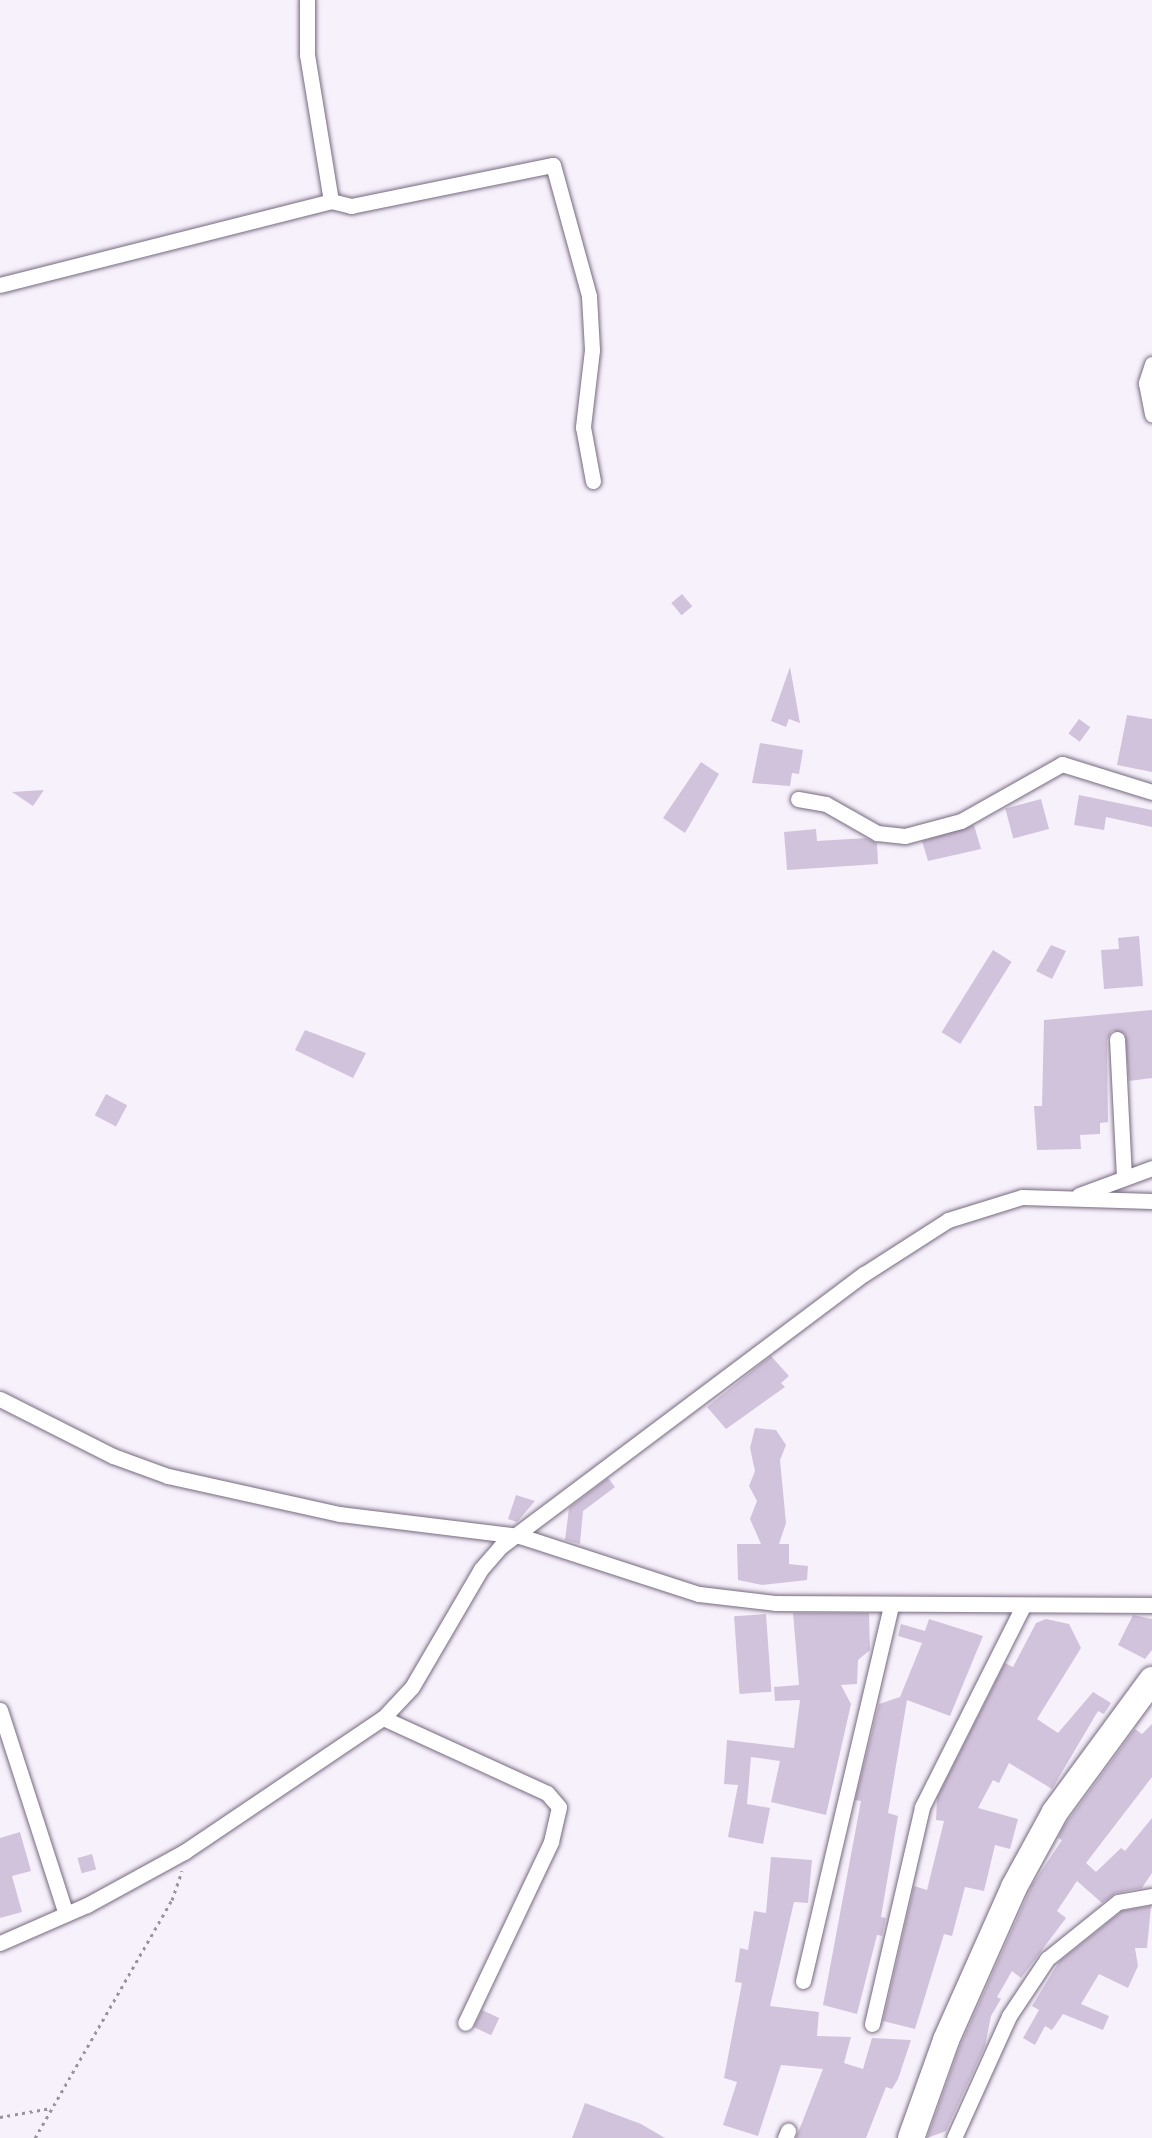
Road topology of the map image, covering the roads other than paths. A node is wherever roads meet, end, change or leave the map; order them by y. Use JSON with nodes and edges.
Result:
{"nodes":[{"id":1,"x":307,"y":0,"type":"edge"},
{"id":2,"x":331,"y":201,"type":"junction"},
{"id":3,"x":0,"y":285,"type":"edge"},
{"id":4,"x":1152,"y":364,"type":"edge"},
{"id":5,"x":1152,"y":414,"type":"edge"},
{"id":6,"x":593,"y":482,"type":"dead end"},
{"id":7,"x":1152,"y":792,"type":"edge"},
{"id":8,"x":798,"y":799,"type":"dead end"},
{"id":9,"x":1117,"y":1040,"type":"dead end"},
{"id":10,"x":1152,"y":1168,"type":"edge"},
{"id":11,"x":1124,"y":1175,"type":"junction"},
{"id":12,"x":1077,"y":1195,"type":"junction"},
{"id":13,"x":1152,"y":1201,"type":"edge"},
{"id":14,"x":0,"y":1399,"type":"edge"},
{"id":15,"x":520,"y":1536,"type":"junction"},
{"id":16,"x":891,"y":1605,"type":"junction"},
{"id":17,"x":1152,"y":1605,"type":"edge"},
{"id":18,"x":1022,"y":1608,"type":"junction"},
{"id":19,"x":1152,"y":1680,"type":"edge"},
{"id":20,"x":0,"y":1710,"type":"edge"},
{"id":21,"x":383,"y":1718,"type":"junction"},
{"id":22,"x":1152,"y":1896,"type":"edge"},
{"id":23,"x":66,"y":1914,"type":"junction"},
{"id":24,"x":0,"y":1943,"type":"edge"},
{"id":25,"x":803,"y":1981,"type":"dead end"},
{"id":26,"x":465,"y":2023,"type":"dead end"},
{"id":27,"x":872,"y":2024,"type":"dead end"},
{"id":28,"x":911,"y":2138,"type":"edge"},
{"id":29,"x":954,"y":2138,"type":"edge"}],
"edges":[{"from":1,"to":2,"type":"street"},
{"from":2,"to":3,"type":"street"},
{"from":2,"to":6,"type":"street"},
{"from":4,"to":5,"type":"street"},
{"from":7,"to":8,"type":"street"},
{"from":9,"to":11,"type":"street"},
{"from":10,"to":11,"type":"street"},
{"from":11,"to":12,"type":"street"},
{"from":12,"to":13,"type":"street"},
{"from":12,"to":15,"type":"street"},
{"from":14,"to":15,"type":"street"},
{"from":15,"to":16,"type":"street"},
{"from":15,"to":21,"type":"street"},
{"from":16,"to":18,"type":"street"},
{"from":16,"to":25,"type":"street"},
{"from":17,"to":18,"type":"street"},
{"from":18,"to":27,"type":"street"},
{"from":19,"to":28,"type":"main road"},
{"from":20,"to":23,"type":"street"},
{"from":21,"to":23,"type":"street"},
{"from":21,"to":26,"type":"street"},
{"from":22,"to":29,"type":"street"},
{"from":23,"to":24,"type":"street"}]}
